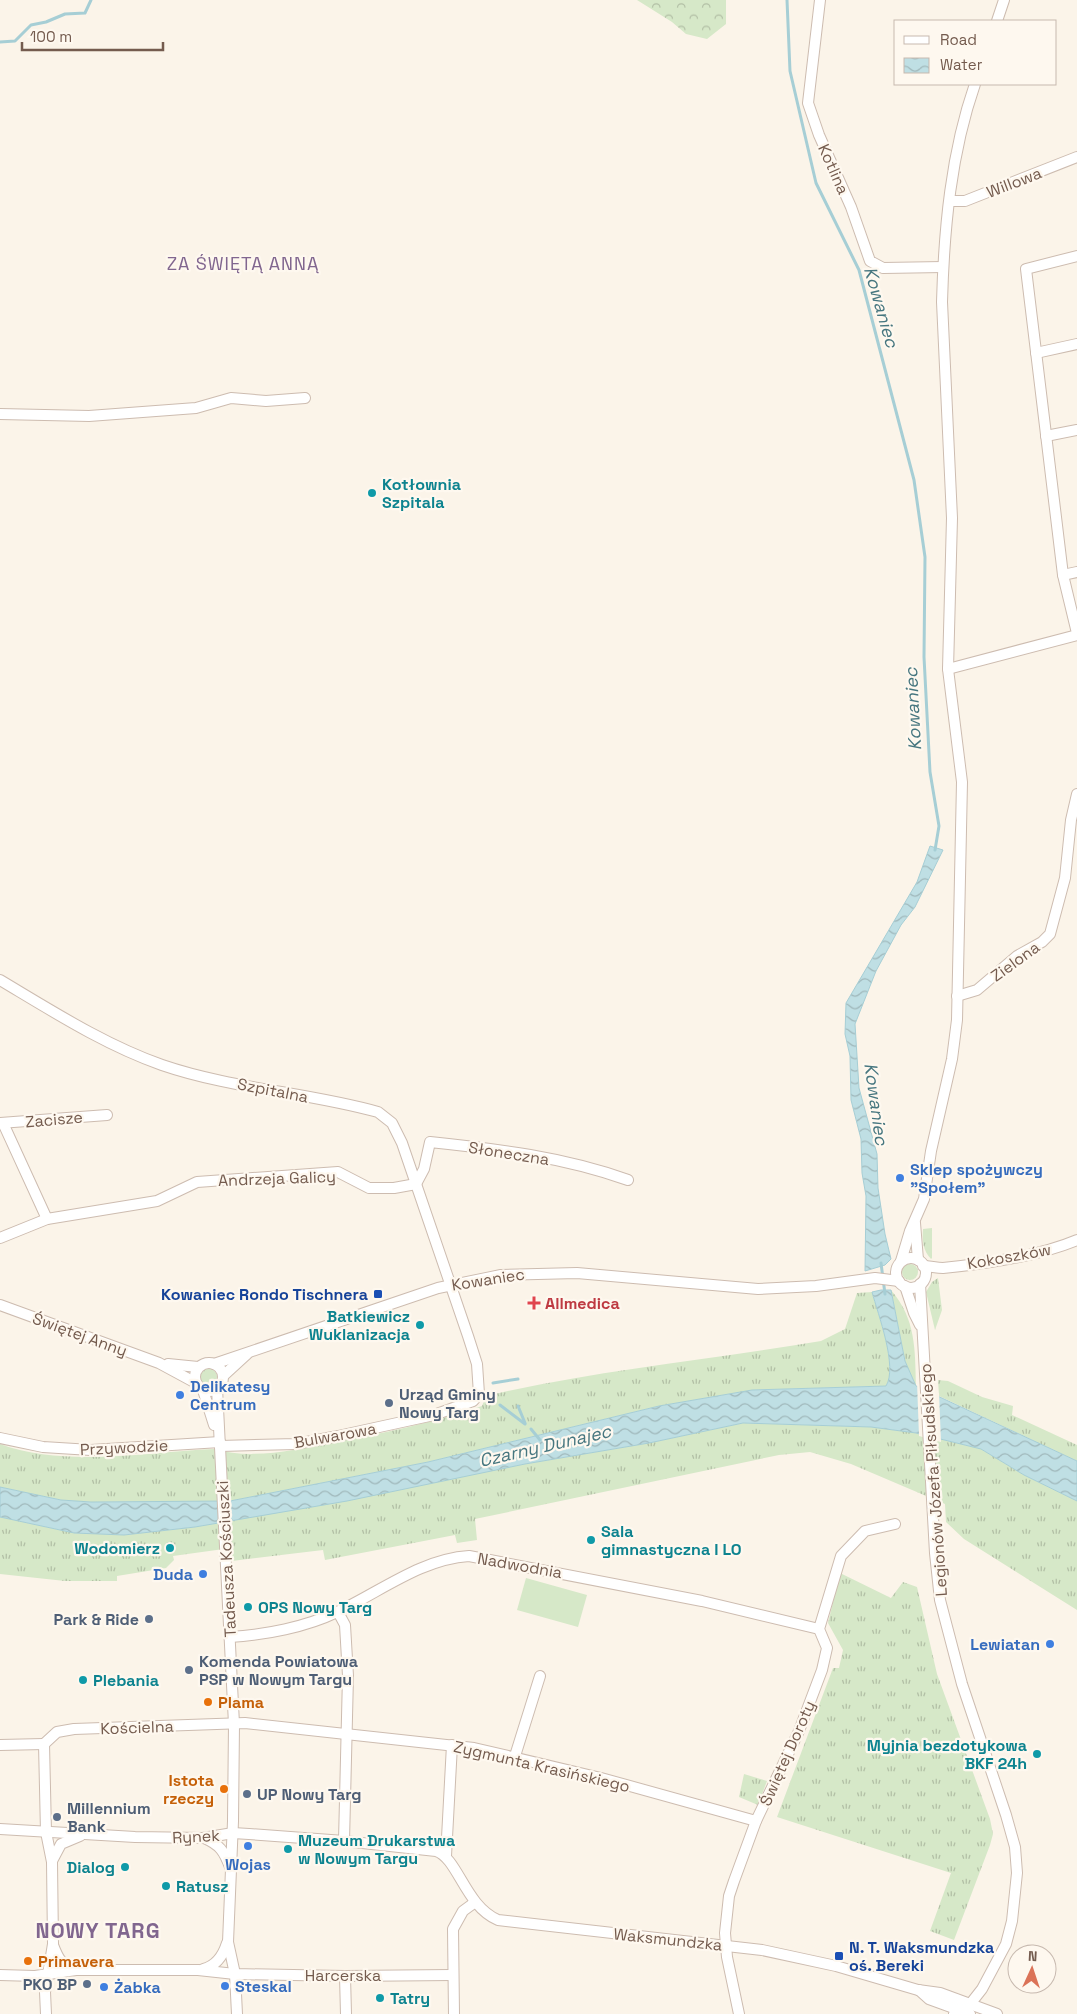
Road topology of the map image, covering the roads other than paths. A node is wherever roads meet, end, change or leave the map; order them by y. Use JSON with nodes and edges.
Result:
{"nodes":[{"id":1,"x":820,"y":0,"type":"edge"},
{"id":2,"x":1004,"y":0,"type":"edge"},
{"id":3,"x":997,"y":20,"type":"edge"},
{"id":4,"x":975,"y":85,"type":"edge"},
{"id":5,"x":1077,"y":157,"type":"edge"},
{"id":6,"x":950,"y":202,"type":"junction"},
{"id":7,"x":1077,"y":256,"type":"edge"},
{"id":8,"x":943,"y":267,"type":"junction"},
{"id":9,"x":1077,"y":344,"type":"edge"},
{"id":10,"x":1036,"y":353,"type":"junction"},
{"id":11,"x":305,"y":398,"type":"dead end"},
{"id":12,"x":0,"y":414,"type":"edge"},
{"id":13,"x":1077,"y":430,"type":"edge"},
{"id":14,"x":1046,"y":436,"type":"junction"},
{"id":15,"x":1077,"y":572,"type":"edge"},
{"id":16,"x":1063,"y":575,"type":"junction"},
{"id":17,"x":1077,"y":634,"type":"edge"},
{"id":18,"x":948,"y":669,"type":"junction"},
{"id":19,"x":1077,"y":794,"type":"edge"},
{"id":20,"x":0,"y":980,"type":"edge"},
{"id":21,"x":957,"y":996,"type":"junction"},
{"id":22,"x":107,"y":1114,"type":"dead end"},
{"id":23,"x":2,"y":1123,"type":"edge"},
{"id":24,"x":628,"y":1180,"type":"dead end"},
{"id":25,"x":416,"y":1184,"type":"junction"},
{"id":26,"x":47,"y":1219,"type":"junction"},
{"id":27,"x":915,"y":1222,"type":"junction"},
{"id":28,"x":0,"y":1238,"type":"edge"},
{"id":29,"x":1077,"y":1240,"type":"edge"},
{"id":30,"x":921,"y":1263,"type":"junction"},
{"id":31,"x":900,"y":1264,"type":"junction"},
{"id":32,"x":940,"y":1268,"type":"junction"},
{"id":33,"x":875,"y":1278,"type":"junction"},
{"id":34,"x":922,"y":1281,"type":"junction"},
{"id":35,"x":902,"y":1284,"type":"junction"},
{"id":36,"x":450,"y":1285,"type":"junction"},
{"id":37,"x":0,"y":1306,"type":"edge"},
{"id":38,"x":921,"y":1325,"type":"junction"},
{"id":39,"x":259,"y":1347,"type":"junction"},
{"id":40,"x":159,"y":1363,"type":"junction"},
{"id":41,"x":214,"y":1364,"type":"junction"},
{"id":42,"x":198,"y":1367,"type":"junction"},
{"id":43,"x":223,"y":1376,"type":"junction"},
{"id":44,"x":200,"y":1386,"type":"junction"},
{"id":45,"x":217,"y":1388,"type":"junction"},
{"id":46,"x":0,"y":1438,"type":"edge"},
{"id":47,"x":220,"y":1443,"type":"junction"},
{"id":48,"x":895,"y":1524,"type":"dead end"},
{"id":49,"x":338,"y":1612,"type":"junction"},
{"id":50,"x":819,"y":1629,"type":"junction"},
{"id":51,"x":230,"y":1637,"type":"junction"},
{"id":52,"x":540,"y":1676,"type":"dead end"},
{"id":53,"x":234,"y":1724,"type":"junction"},
{"id":54,"x":347,"y":1734,"type":"junction"},
{"id":55,"x":44,"y":1744,"type":"junction"},
{"id":56,"x":0,"y":1745,"type":"edge"},
{"id":57,"x":452,"y":1745,"type":"junction"},
{"id":58,"x":514,"y":1756,"type":"junction"},
{"id":59,"x":756,"y":1821,"type":"junction"},
{"id":60,"x":0,"y":1830,"type":"edge"},
{"id":61,"x":46,"y":1832,"type":"junction"},
{"id":62,"x":232,"y":1833,"type":"junction"},
{"id":63,"x":81,"y":1835,"type":"junction"},
{"id":64,"x":203,"y":1838,"type":"junction"},
{"id":65,"x":344,"y":1841,"type":"junction"},
{"id":66,"x":446,"y":1856,"type":"junction"},
{"id":67,"x":52,"y":1862,"type":"junction"},
{"id":68,"x":230,"y":1869,"type":"junction"},
{"id":69,"x":474,"y":1903,"type":"junction"},
{"id":70,"x":228,"y":1942,"type":"junction"},
{"id":71,"x":53,"y":1944,"type":"junction"},
{"id":72,"x":726,"y":1945,"type":"junction"},
{"id":73,"x":76,"y":1970,"type":"junction"},
{"id":74,"x":198,"y":1970,"type":"junction"},
{"id":75,"x":235,"y":1974,"type":"junction"},
{"id":76,"x":452,"y":1975,"type":"junction"},
{"id":77,"x":0,"y":1976,"type":"edge"},
{"id":78,"x":48,"y":1976,"type":"junction"},
{"id":79,"x":345,"y":1976,"type":"junction"},
{"id":80,"x":965,"y":2011,"type":"edge"},
{"id":81,"x":46,"y":2014,"type":"edge"},
{"id":82,"x":237,"y":2014,"type":"edge"},
{"id":83,"x":346,"y":2014,"type":"edge"},
{"id":84,"x":454,"y":2014,"type":"edge"},
{"id":85,"x":740,"y":2014,"type":"edge"},
{"id":86,"x":997,"y":2014,"type":"edge"}],
"edges":[{"from":1,"to":8,"type":"street","name":"Kotlina"},
{"from":2,"to":3,"type":"street"},
{"from":4,"to":6,"type":"street"},
{"from":5,"to":6,"type":"street","name":"Willowa"},
{"from":6,"to":8,"type":"street"},
{"from":7,"to":10,"type":"street"},
{"from":8,"to":18,"type":"street"},
{"from":9,"to":10,"type":"street"},
{"from":10,"to":14,"type":"street"},
{"from":11,"to":12,"type":"street"},
{"from":13,"to":14,"type":"street"},
{"from":14,"to":16,"type":"street"},
{"from":15,"to":16,"type":"street"},
{"from":16,"to":17,"type":"street"},
{"from":17,"to":18,"type":"street"},
{"from":18,"to":21,"type":"street"},
{"from":19,"to":21,"type":"street","name":"Zielona"},
{"from":20,"to":25,"type":"street","name":"Szpitalna"},
{"from":21,"to":27,"type":"street"},
{"from":22,"to":23,"type":"street","name":"Zacisze"},
{"from":23,"to":26,"type":"street"},
{"from":24,"to":25,"type":"street","name":"Słoneczna"},
{"from":25,"to":26,"type":"street","name":"Andrzeja Galicy"},
{"from":25,"to":36,"type":"street","name":"Szpitalna"},
{"from":26,"to":28,"type":"street","name":"Andrzeja Galicy"},
{"from":27,"to":30,"type":"street"},
{"from":27,"to":31,"type":"street"},
{"from":29,"to":32,"type":"street","name":"Kokoszków"},
{"from":30,"to":31,"type":"street"},
{"from":30,"to":32,"type":"street","name":"Kokoszków"},
{"from":30,"to":34,"type":"street"},
{"from":31,"to":33,"type":"street","name":"Kowaniec"},
{"from":31,"to":35,"type":"street"},
{"from":32,"to":34,"type":"street","name":"Kokoszków"},
{"from":33,"to":35,"type":"street","name":"Kowaniec"},
{"from":33,"to":36,"type":"street","name":"Kowaniec"},
{"from":34,"to":35,"type":"street"},
{"from":34,"to":38,"type":"street","name":"Legionów Józefa Piłsudskiego"},
{"from":35,"to":38,"type":"street","name":"Legionów Józefa Piłsudskiego"},
{"from":36,"to":39,"type":"street","name":"Kowaniec"},
{"from":36,"to":47,"type":"street","name":"Bulwarowa"},
{"from":37,"to":40,"type":"street","name":"Świętej Anny"},
{"from":38,"to":80,"type":"street","name":"Legionów Józefa Piłsudskiego"},
{"from":39,"to":41,"type":"street","name":"Kowaniec"},
{"from":39,"to":43,"type":"street","name":"Kowaniec"},
{"from":40,"to":42,"type":"street","name":"Świętej Anny"},
{"from":40,"to":44,"type":"street","name":"Świętej Anny"},
{"from":41,"to":42,"type":"street"},
{"from":41,"to":43,"type":"street"},
{"from":42,"to":44,"type":"street"},
{"from":43,"to":45,"type":"street"},
{"from":44,"to":45,"type":"street"},
{"from":44,"to":47,"type":"street","name":"Tadeusza Kościuszki"},
{"from":45,"to":47,"type":"street","name":"Tadeusza Kościuszki"},
{"from":46,"to":47,"type":"street","name":"Przywodzie"},
{"from":47,"to":51,"type":"street","name":"Tadeusza Kościuszki"},
{"from":48,"to":50,"type":"street"},
{"from":49,"to":50,"type":"street","name":"Nadwodnia"},
{"from":49,"to":51,"type":"street","name":"Nadwodnia"},
{"from":49,"to":54,"type":"street"},
{"from":50,"to":59,"type":"street","name":"Świętej Doroty"},
{"from":51,"to":53,"type":"street","name":"Tadeusza Kościuszki"},
{"from":52,"to":58,"type":"street"},
{"from":53,"to":54,"type":"street","name":"Zygmunta Krasińskiego"},
{"from":53,"to":55,"type":"street","name":"Kościelna"},
{"from":53,"to":62,"type":"street","name":"Tadeusza Kościuszki"},
{"from":54,"to":57,"type":"street","name":"Zygmunta Krasińskiego"},
{"from":54,"to":65,"type":"street"},
{"from":55,"to":56,"type":"street"},
{"from":55,"to":61,"type":"street"},
{"from":57,"to":58,"type":"street","name":"Zygmunta Krasińskiego"},
{"from":57,"to":66,"type":"street"},
{"from":58,"to":59,"type":"street","name":"Zygmunta Krasińskiego"},
{"from":59,"to":72,"type":"street","name":"Świętej Doroty"},
{"from":60,"to":61,"type":"street","name":"Rynek"},
{"from":61,"to":63,"type":"street","name":"Rynek"},
{"from":61,"to":67,"type":"street"},
{"from":62,"to":64,"type":"street","name":"Rynek"},
{"from":62,"to":65,"type":"street"},
{"from":62,"to":68,"type":"street","name":"Rynek"},
{"from":63,"to":64,"type":"street","name":"Rynek"},
{"from":63,"to":67,"type":"street"},
{"from":64,"to":68,"type":"street"},
{"from":65,"to":66,"type":"street"},
{"from":66,"to":69,"type":"street","name":"Waksmundzka"},
{"from":67,"to":71,"type":"street"},
{"from":68,"to":70,"type":"street","name":"Rynek"},
{"from":69,"to":72,"type":"street","name":"Waksmundzka"},
{"from":69,"to":76,"type":"street"},
{"from":70,"to":74,"type":"street"},
{"from":70,"to":75,"type":"street","name":"Rynek"},
{"from":71,"to":73,"type":"street"},
{"from":71,"to":78,"type":"street"},
{"from":72,"to":80,"type":"street","name":"Waksmundzka"},
{"from":72,"to":85,"type":"street","name":"Świętej Doroty"},
{"from":73,"to":74,"type":"street"},
{"from":73,"to":78,"type":"street"},
{"from":74,"to":75,"type":"street"},
{"from":75,"to":79,"type":"street","name":"Harcerska"},
{"from":75,"to":82,"type":"street","name":"Rynek"},
{"from":76,"to":79,"type":"street","name":"Harcerska"},
{"from":76,"to":84,"type":"street"},
{"from":77,"to":78,"type":"street"},
{"from":78,"to":81,"type":"street"},
{"from":79,"to":83,"type":"street"},
{"from":80,"to":86,"type":"street","name":"Waksmundzka"}]}
